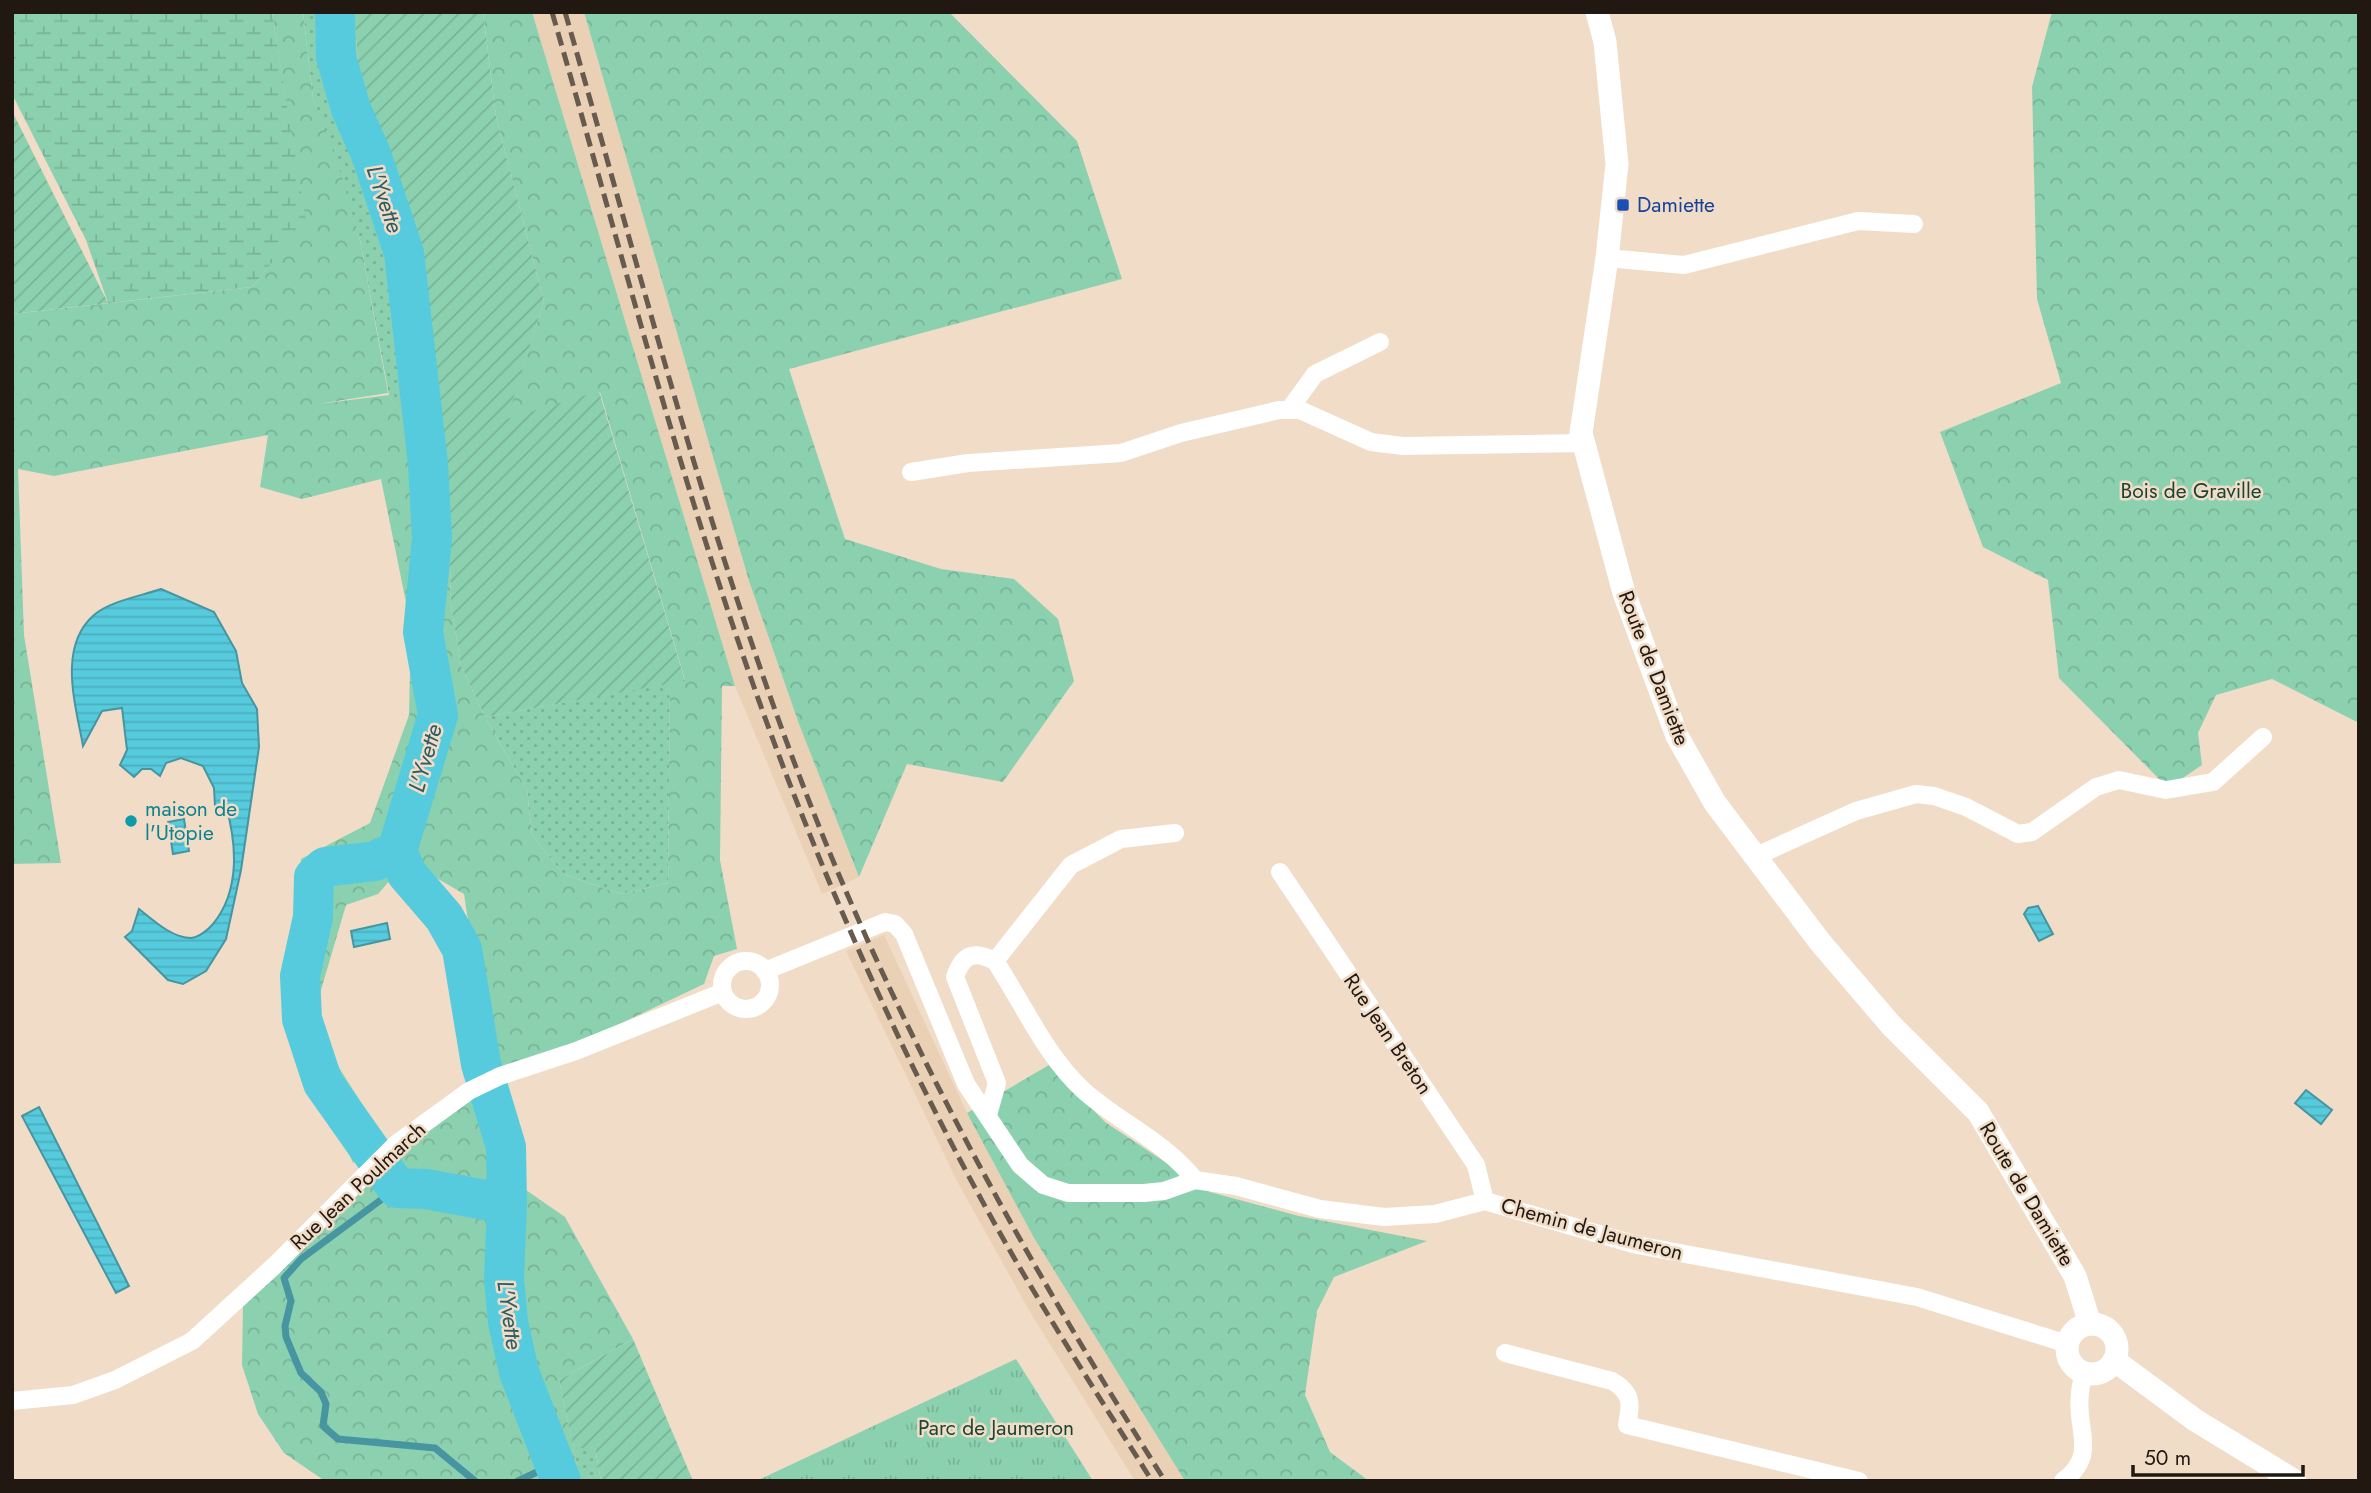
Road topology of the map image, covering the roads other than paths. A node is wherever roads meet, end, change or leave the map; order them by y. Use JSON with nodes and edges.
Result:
{"nodes":[{"id":1,"x":1597,"y":12,"type":"edge"},
{"id":2,"x":1914,"y":224,"type":"dead end"},
{"id":3,"x":1607,"y":258,"type":"junction"},
{"id":4,"x":1380,"y":342,"type":"dead end"},
{"id":5,"x":1289,"y":410,"type":"junction"},
{"id":6,"x":1584,"y":443,"type":"junction"},
{"id":7,"x":911,"y":472,"type":"dead end"},
{"id":8,"x":2263,"y":737,"type":"dead end"},
{"id":9,"x":1175,"y":833,"type":"dead end"},
{"id":10,"x":1754,"y":857,"type":"junction"},
{"id":11,"x":1280,"y":872,"type":"dead end"},
{"id":12,"x":995,"y":961,"type":"junction"},
{"id":13,"x":765,"y":971,"type":"junction"},
{"id":14,"x":723,"y":992,"type":"junction"},
{"id":15,"x":988,"y":1115,"type":"junction"},
{"id":16,"x":1195,"y":1180,"type":"junction"},
{"id":17,"x":1485,"y":1201,"type":"junction"},
{"id":18,"x":2090,"y":1324,"type":"junction"},
{"id":19,"x":2069,"y":1339,"type":"junction"},
{"id":20,"x":1505,"y":1353,"type":"dead end"},
{"id":21,"x":2115,"y":1360,"type":"junction"},
{"id":22,"x":2083,"y":1372,"type":"junction"},
{"id":23,"x":12,"y":1401,"type":"edge"},
{"id":24,"x":1859,"y":1481,"type":"edge"},
{"id":25,"x":2063,"y":1481,"type":"edge"},
{"id":26,"x":2295,"y":1481,"type":"edge"}],
"edges":[{"from":1,"to":3,"type":"street","name":"Route de Damiette"},
{"from":2,"to":3,"type":"street"},
{"from":3,"to":6,"type":"street","name":"Route de Damiette"},
{"from":4,"to":5,"type":"street"},
{"from":5,"to":6,"type":"street"},
{"from":5,"to":7,"type":"street"},
{"from":6,"to":10,"type":"street","name":"Route de Damiette"},
{"from":8,"to":10,"type":"street"},
{"from":9,"to":12,"type":"street"},
{"from":10,"to":18,"type":"street","name":"Route de Damiette"},
{"from":11,"to":17,"type":"street","name":"Rue Jean Breton"},
{"from":12,"to":15,"type":"street"},
{"from":12,"to":16,"type":"street"},
{"from":13,"to":14,"type":"street"},
{"from":13,"to":14,"type":"street"},
{"from":13,"to":15,"type":"street","name":"Chemin de Jaumeron"},
{"from":14,"to":23,"type":"street","name":"Rue Jean Poulmarch"},
{"from":15,"to":16,"type":"street","name":"Chemin de Jaumeron"},
{"from":16,"to":17,"type":"street","name":"Chemin de Jaumeron"},
{"from":17,"to":19,"type":"street","name":"Chemin de Jaumeron"},
{"from":18,"to":19,"type":"street"},
{"from":18,"to":21,"type":"street"},
{"from":19,"to":22,"type":"street"},
{"from":20,"to":24,"type":"street"},
{"from":21,"to":22,"type":"street"},
{"from":21,"to":26,"type":"street"},
{"from":22,"to":25,"type":"street"}]}
